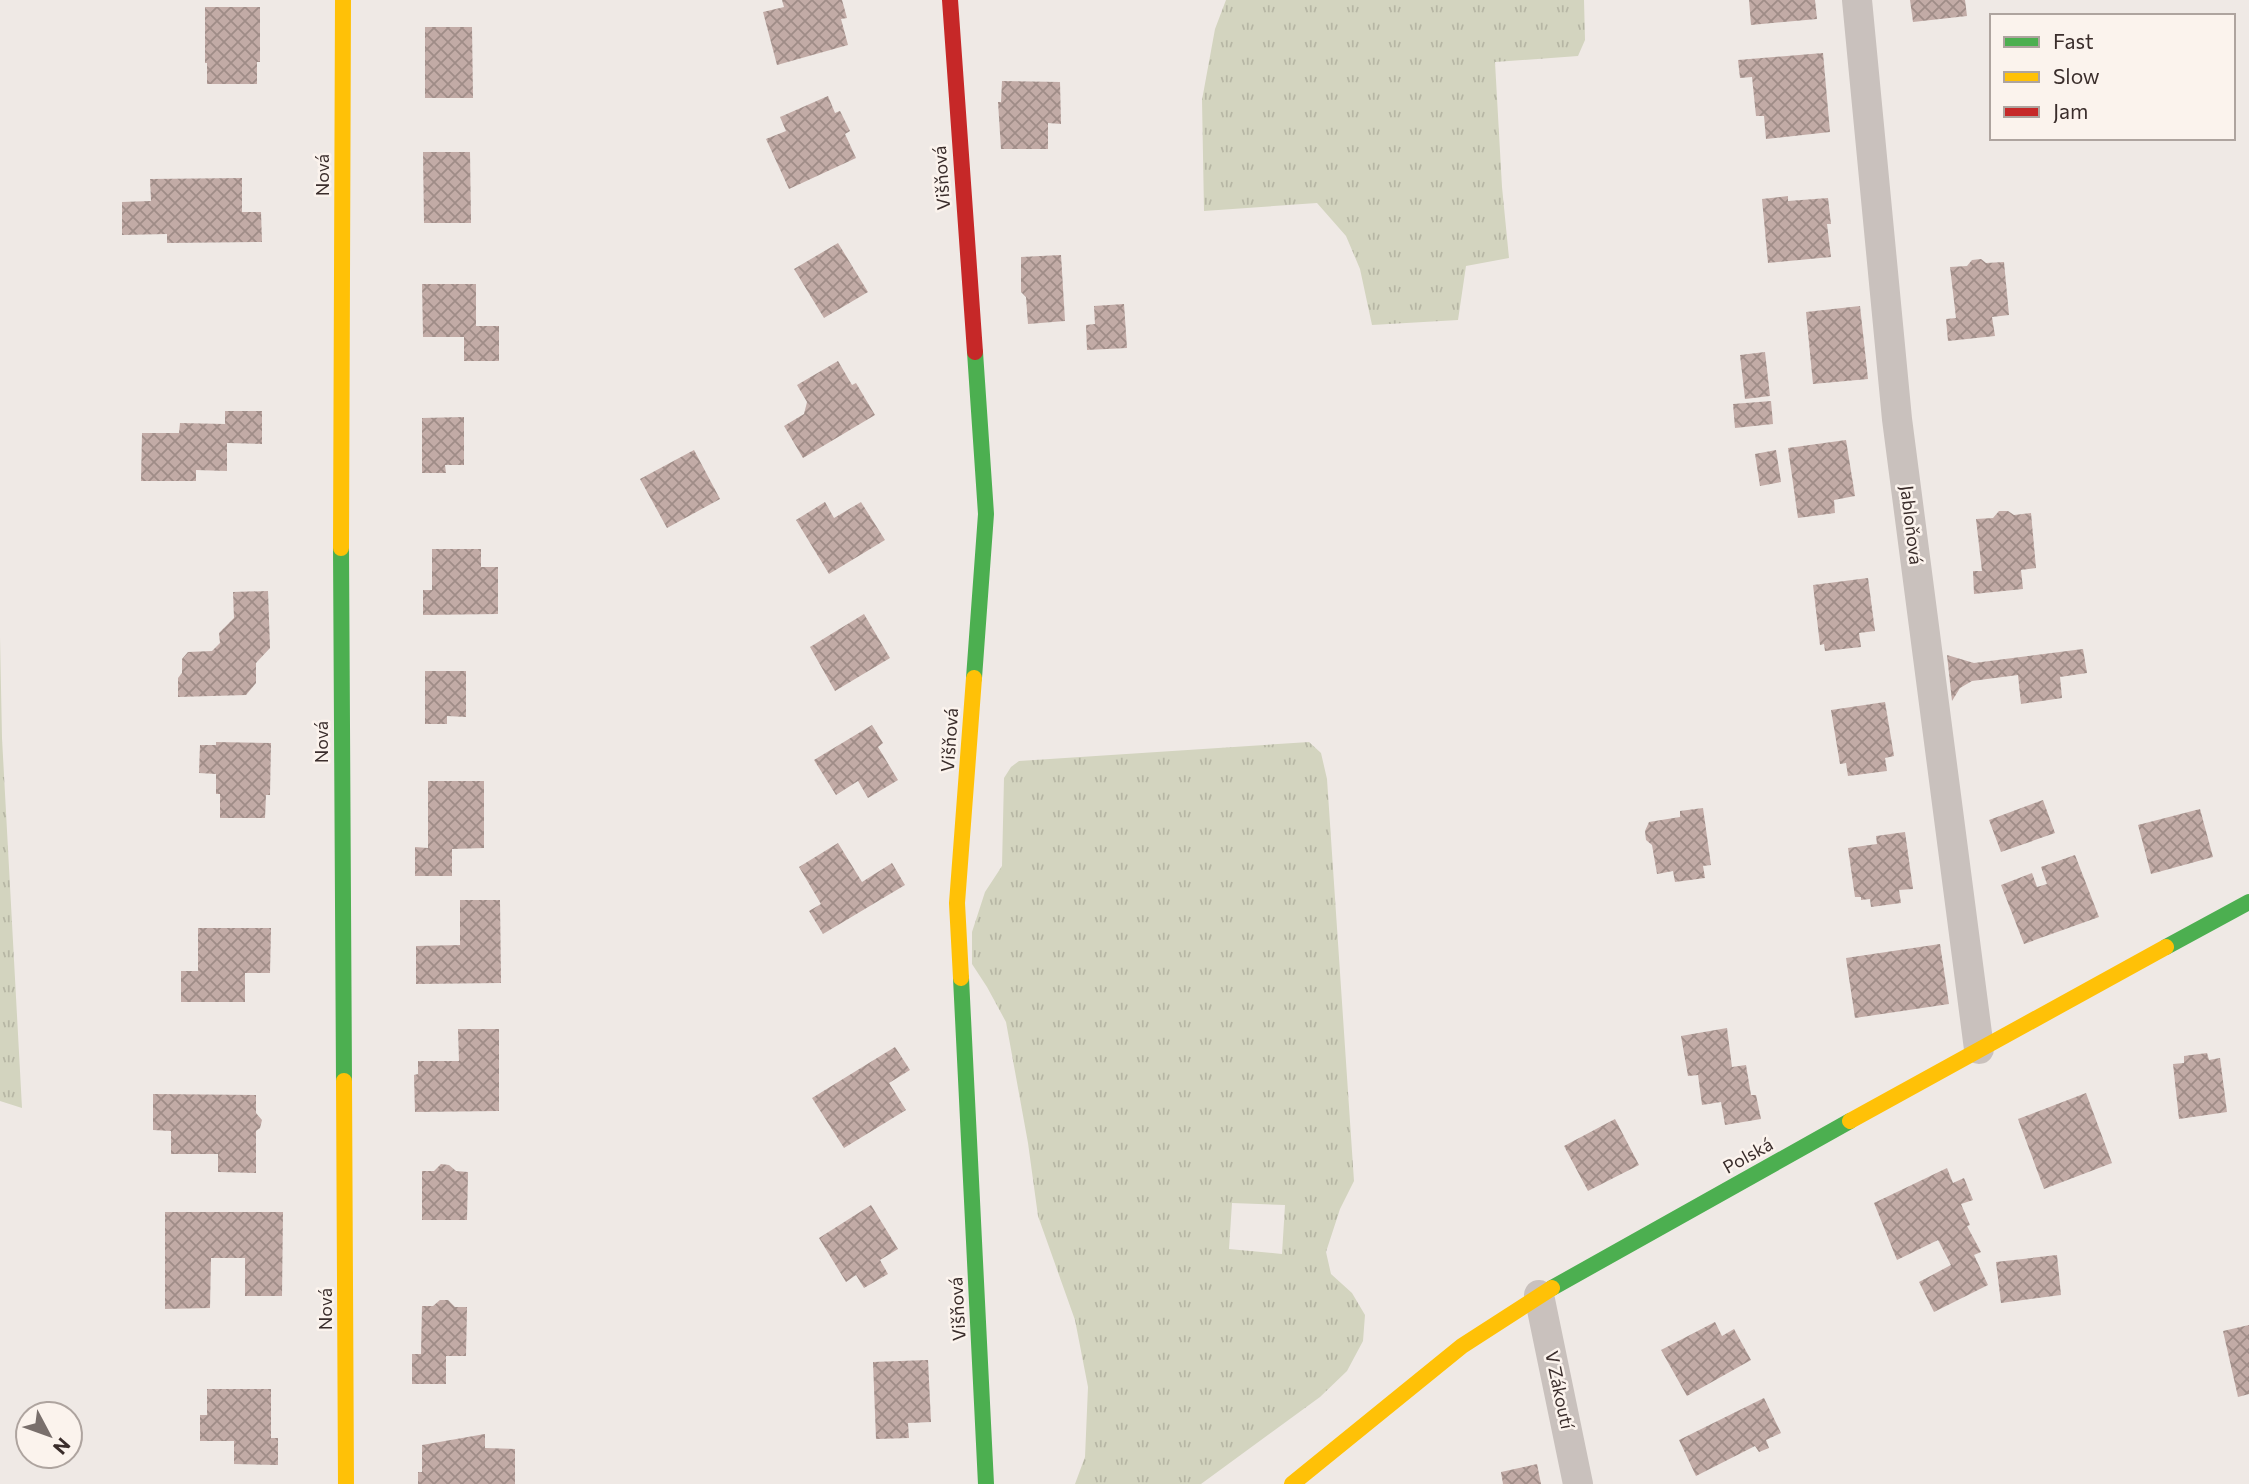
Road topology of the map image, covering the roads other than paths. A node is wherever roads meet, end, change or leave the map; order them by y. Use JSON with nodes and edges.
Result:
{"nodes":[{"id":1,"x":343,"y":0,"type":"edge"},
{"id":2,"x":950,"y":0,"type":"edge"},
{"id":3,"x":1857,"y":0,"type":"edge"},
{"id":4,"x":2249,"y":902,"type":"edge"},
{"id":5,"x":1979,"y":1049,"type":"junction"},
{"id":6,"x":1539,"y":1295,"type":"junction"},
{"id":7,"x":346,"y":1484,"type":"edge"},
{"id":8,"x":986,"y":1484,"type":"edge"},
{"id":9,"x":1292,"y":1484,"type":"edge"},
{"id":10,"x":1578,"y":1484,"type":"edge"}],
"edges":[{"from":1,"to":7,"type":"street","name":"Nová"},
{"from":2,"to":8,"type":"street","name":"Višňová"},
{"from":3,"to":5,"type":"street","name":"Jabloňová"},
{"from":4,"to":5,"type":"street","name":"Polská"},
{"from":5,"to":6,"type":"street","name":"Polská"},
{"from":6,"to":9,"type":"street","name":"Polská"},
{"from":6,"to":10,"type":"street","name":"V Zákoutí"}]}
